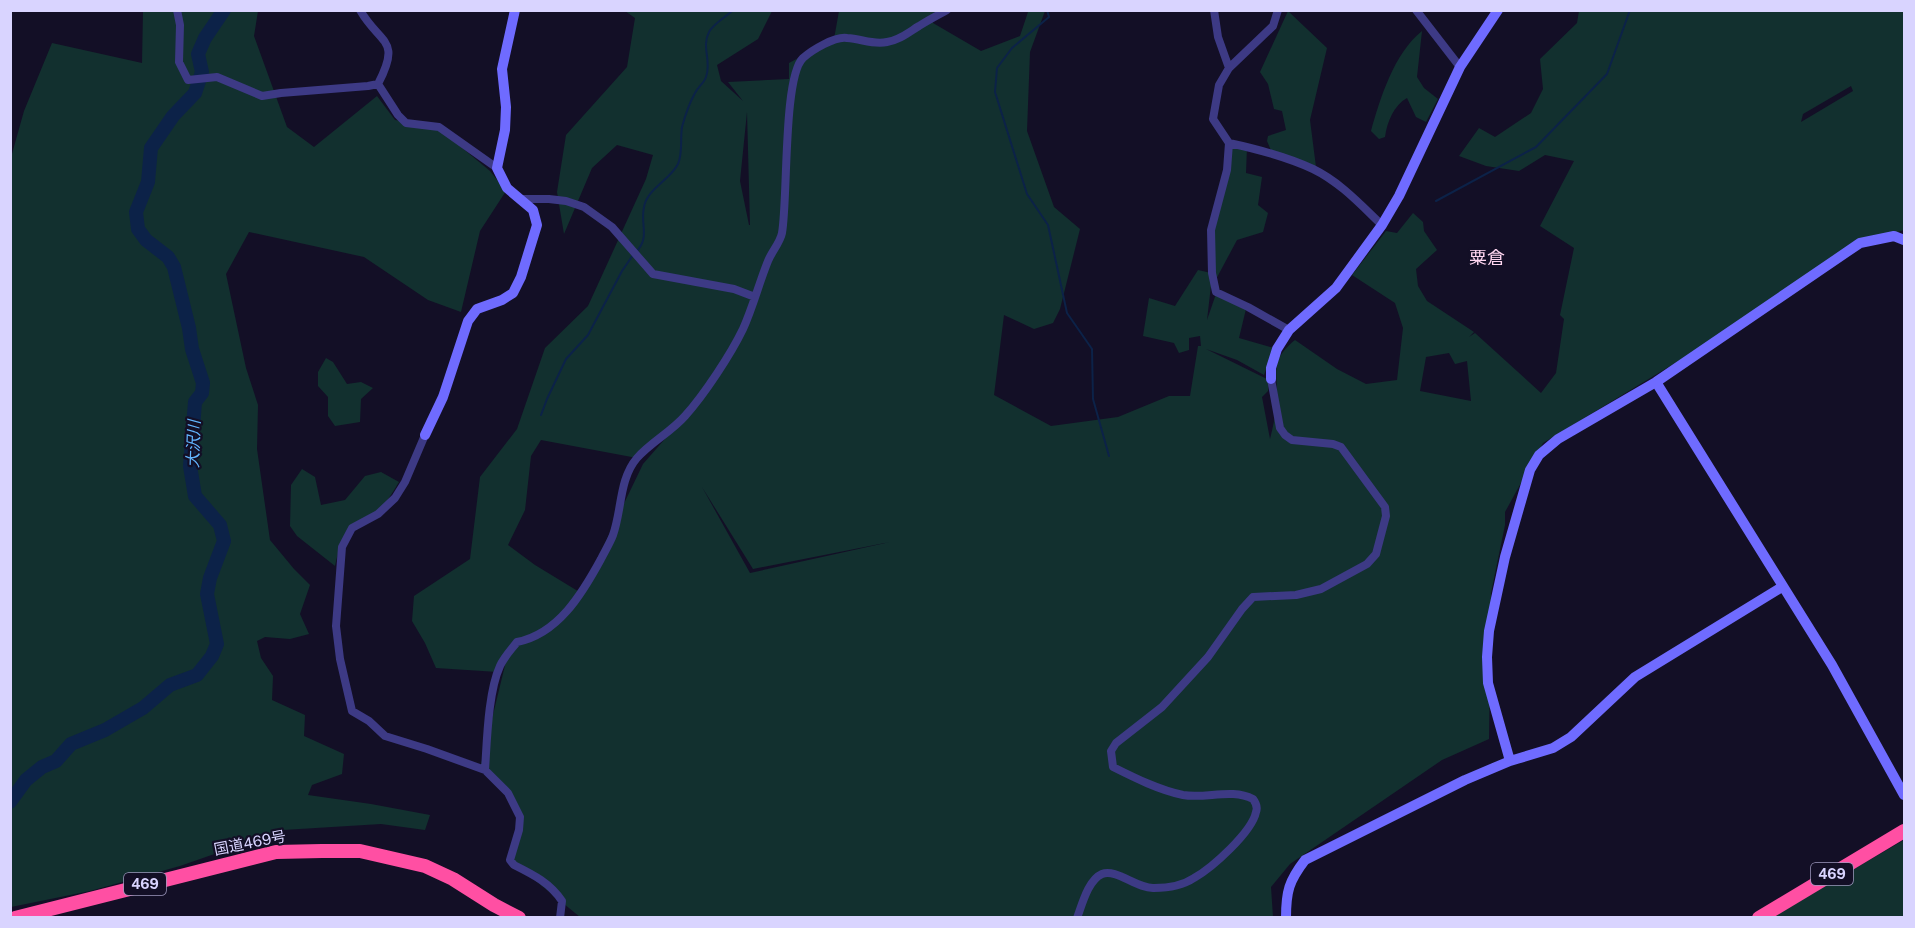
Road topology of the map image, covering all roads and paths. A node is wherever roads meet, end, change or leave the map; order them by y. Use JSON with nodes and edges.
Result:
{"nodes":[{"id":1,"x":177,"y":10,"type":"edge"},
{"id":2,"x":360,"y":10,"type":"edge"},
{"id":3,"x":515,"y":10,"type":"edge"},
{"id":4,"x":947,"y":10,"type":"edge"},
{"id":5,"x":1214,"y":10,"type":"edge"},
{"id":6,"x":1278,"y":10,"type":"edge"},
{"id":7,"x":1498,"y":10,"type":"edge"},
{"id":8,"x":1421,"y":12,"type":"edge"},
{"id":9,"x":1460,"y":67,"type":"junction"},
{"id":10,"x":1229,"y":68,"type":"junction"},
{"id":11,"x":378,"y":84,"type":"junction"},
{"id":12,"x":1229,"y":143,"type":"junction"},
{"id":13,"x":497,"y":168,"type":"junction"},
{"id":14,"x":520,"y":199,"type":"junction"},
{"id":15,"x":1382,"y":225,"type":"junction"},
{"id":16,"x":1905,"y":240,"type":"edge"},
{"id":17,"x":755,"y":297,"type":"junction"},
{"id":18,"x":1289,"y":330,"type":"junction"},
{"id":19,"x":1270,"y":379,"type":"joint"},
{"id":20,"x":1656,"y":382,"type":"junction"},
{"id":21,"x":424,"y":435,"type":"joint"},
{"id":22,"x":1782,"y":587,"type":"junction"},
{"id":23,"x":1510,"y":761,"type":"junction"},
{"id":24,"x":485,"y":770,"type":"junction"},
{"id":25,"x":1905,"y":795,"type":"edge"},
{"id":26,"x":1905,"y":831,"type":"edge"},
{"id":27,"x":19,"y":917,"type":"edge"},
{"id":28,"x":519,"y":918,"type":"edge"},
{"id":29,"x":560,"y":918,"type":"edge"},
{"id":30,"x":1077,"y":918,"type":"edge"},
{"id":31,"x":1286,"y":918,"type":"edge"},
{"id":32,"x":1759,"y":918,"type":"edge"}],
"edges":[{"from":1,"to":11,"type":"street"},
{"from":2,"to":11,"type":"street"},
{"from":3,"to":13,"type":"street"},
{"from":4,"to":17,"type":"street"},
{"from":5,"to":10,"type":"street"},
{"from":6,"to":10,"type":"street"},
{"from":7,"to":9,"type":"street"},
{"from":8,"to":9,"type":"street"},
{"from":9,"to":15,"type":"street"},
{"from":10,"to":12,"type":"street"},
{"from":11,"to":13,"type":"street"},
{"from":12,"to":15,"type":"street"},
{"from":12,"to":18,"type":"street"},
{"from":13,"to":14,"type":"street"},
{"from":14,"to":17,"type":"street"},
{"from":14,"to":21,"type":"street"},
{"from":15,"to":18,"type":"street"},
{"from":16,"to":20,"type":"street"},
{"from":17,"to":24,"type":"street"},
{"from":18,"to":19,"type":"street"},
{"from":19,"to":30,"type":"street"},
{"from":20,"to":22,"type":"street"},
{"from":20,"to":23,"type":"street"},
{"from":21,"to":24,"type":"street"},
{"from":22,"to":23,"type":"street"},
{"from":22,"to":25,"type":"street"},
{"from":23,"to":31,"type":"street"},
{"from":24,"to":29,"type":"street"},
{"from":26,"to":32,"type":"highway","number":"469"},
{"from":27,"to":28,"type":"highway","name":"国道469号","number":"469"}]}
